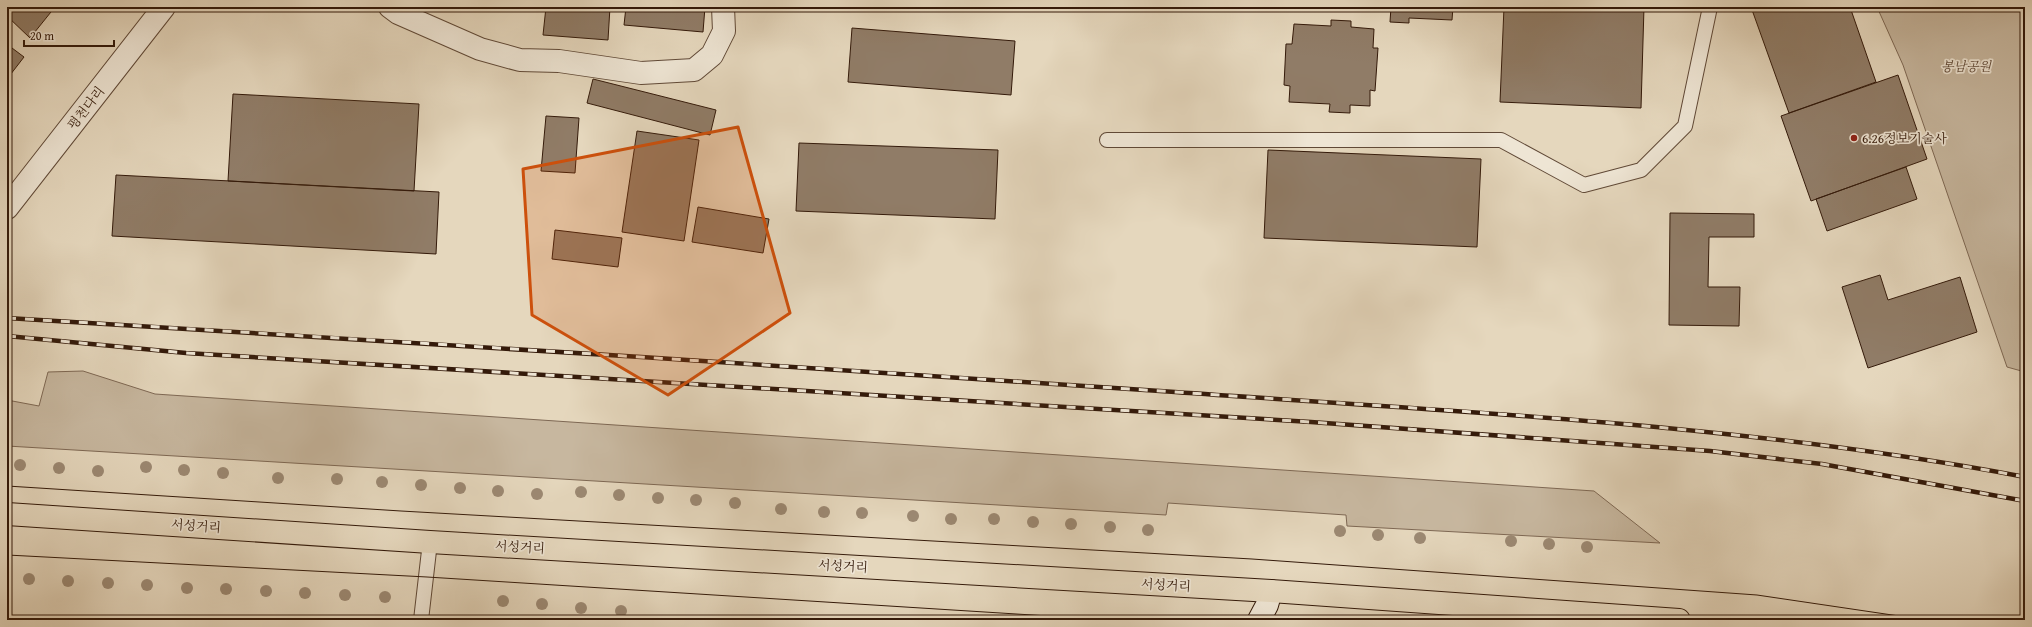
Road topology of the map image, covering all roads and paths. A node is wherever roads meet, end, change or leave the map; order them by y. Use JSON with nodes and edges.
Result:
{"nodes":[{"id":1,"x":164,"y":7,"type":"edge"},
{"id":2,"x":390,"y":7,"type":"edge"},
{"id":3,"x":723,"y":7,"type":"edge"},
{"id":4,"x":1710,"y":7,"type":"edge"},
{"id":5,"x":1108,"y":140,"type":"dead end"},
{"id":6,"x":7,"y":208,"type":"edge"},
{"id":7,"x":14,"y":515,"type":"edge"},
{"id":8,"x":430,"y":542,"type":"junction"},
{"id":9,"x":1271,"y":591,"type":"junction"},
{"id":10,"x":421,"y":620,"type":"edge"},
{"id":11,"x":1260,"y":620,"type":"edge"},
{"id":12,"x":1679,"y":620,"type":"edge"}],
"edges":[{"from":1,"to":6,"type":"street","name":"평천다리"},
{"from":2,"to":3,"type":"street"},
{"from":4,"to":5,"type":"lane"},
{"from":7,"to":8,"type":"main road","name":"서성거리"},
{"from":8,"to":9,"type":"main road","name":"서성거리"},
{"from":8,"to":10,"type":"lane"},
{"from":9,"to":11,"type":"street"},
{"from":9,"to":12,"type":"main road","name":"서성거리"}]}
